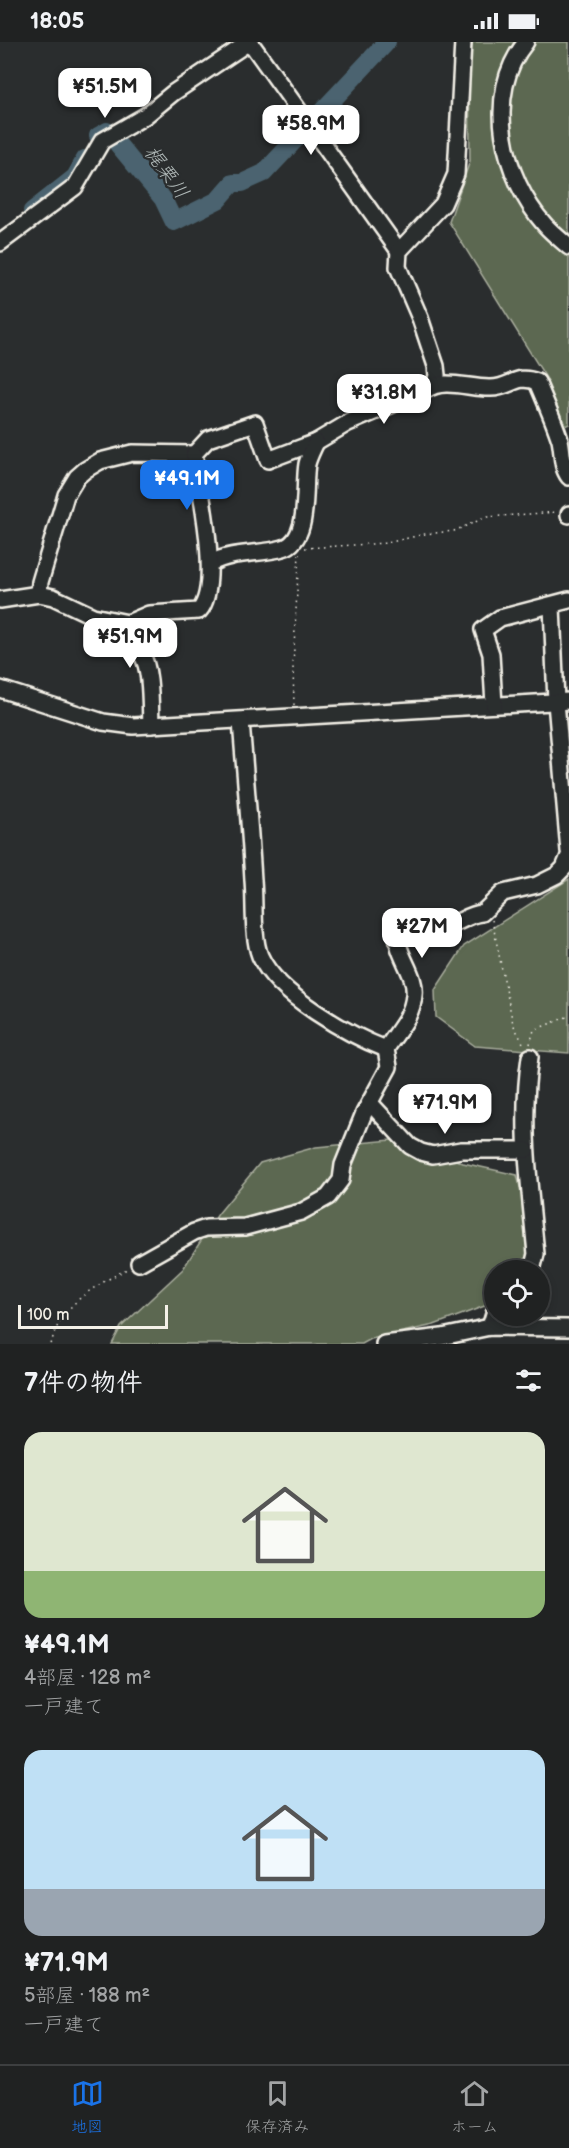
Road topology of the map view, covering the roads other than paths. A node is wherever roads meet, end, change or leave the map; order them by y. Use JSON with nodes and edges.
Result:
{"nodes":[{"id":1,"x":249,"y":42,"type":"edge"},
{"id":2,"x":463,"y":42,"type":"edge"},
{"id":3,"x":526,"y":42,"type":"edge"},
{"id":4,"x":0,"y":243,"type":"edge"},
{"id":5,"x":569,"y":247,"type":"edge"},
{"id":6,"x":399,"y":251,"type":"junction"},
{"id":7,"x":435,"y":383,"type":"junction"},
{"id":8,"x":316,"y":442,"type":"junction"},
{"id":9,"x":194,"y":454,"type":"junction"},
{"id":10,"x":569,"y":477,"type":"edge"},
{"id":11,"x":211,"y":563,"type":"junction"},
{"id":12,"x":39,"y":594,"type":"junction"},
{"id":13,"x":0,"y":600,"type":"edge"},
{"id":14,"x":569,"y":600,"type":"edge"},
{"id":15,"x":552,"y":606,"type":"junction"},
{"id":16,"x":113,"y":622,"type":"junction"},
{"id":17,"x":0,"y":689,"type":"edge"},
{"id":18,"x":562,"y":702,"type":"edge"},
{"id":19,"x":494,"y":705,"type":"junction"},
{"id":20,"x":242,"y":721,"type":"junction"},
{"id":21,"x":151,"y":725,"type":"junction"},
{"id":22,"x":569,"y":851,"type":"edge"},
{"id":23,"x":569,"y":856,"type":"edge"},
{"id":24,"x":386,"y":1049,"type":"junction"},
{"id":25,"x":530,"y":1057,"type":"road end"},
{"id":26,"x":370,"y":1104,"type":"junction"},
{"id":27,"x":526,"y":1150,"type":"junction"},
{"id":28,"x":534,"y":1260,"type":"edge"},
{"id":29,"x":139,"y":1263,"type":"road end"},
{"id":30,"x":490,"y":1327,"type":"joint"},
{"id":31,"x":569,"y":1328,"type":"edge"},
{"id":32,"x":384,"y":1344,"type":"edge"}],
"edges":[{"from":1,"to":4,"type":"street"},
{"from":1,"to":6,"type":"street"},
{"from":2,"to":6,"type":"street"},
{"from":3,"to":5,"type":"street"},
{"from":6,"to":7,"type":"street"},
{"from":7,"to":8,"type":"street"},
{"from":7,"to":10,"type":"street"},
{"from":8,"to":9,"type":"street"},
{"from":8,"to":11,"type":"street"},
{"from":9,"to":11,"type":"street"},
{"from":9,"to":12,"type":"street"},
{"from":11,"to":16,"type":"street"},
{"from":12,"to":13,"type":"street"},
{"from":12,"to":16,"type":"street"},
{"from":14,"to":15,"type":"street"},
{"from":15,"to":18,"type":"street"},
{"from":15,"to":19,"type":"street"},
{"from":16,"to":21,"type":"street"},
{"from":17,"to":21,"type":"street"},
{"from":18,"to":19,"type":"street"},
{"from":18,"to":22,"type":"street"},
{"from":19,"to":20,"type":"street"},
{"from":20,"to":21,"type":"street"},
{"from":20,"to":24,"type":"street"},
{"from":23,"to":24,"type":"street"},
{"from":24,"to":26,"type":"street"},
{"from":25,"to":27,"type":"street"},
{"from":26,"to":27,"type":"street"},
{"from":26,"to":29,"type":"street"},
{"from":27,"to":28,"type":"street"},
{"from":30,"to":31,"type":"street"},
{"from":30,"to":32,"type":"street"}]}
